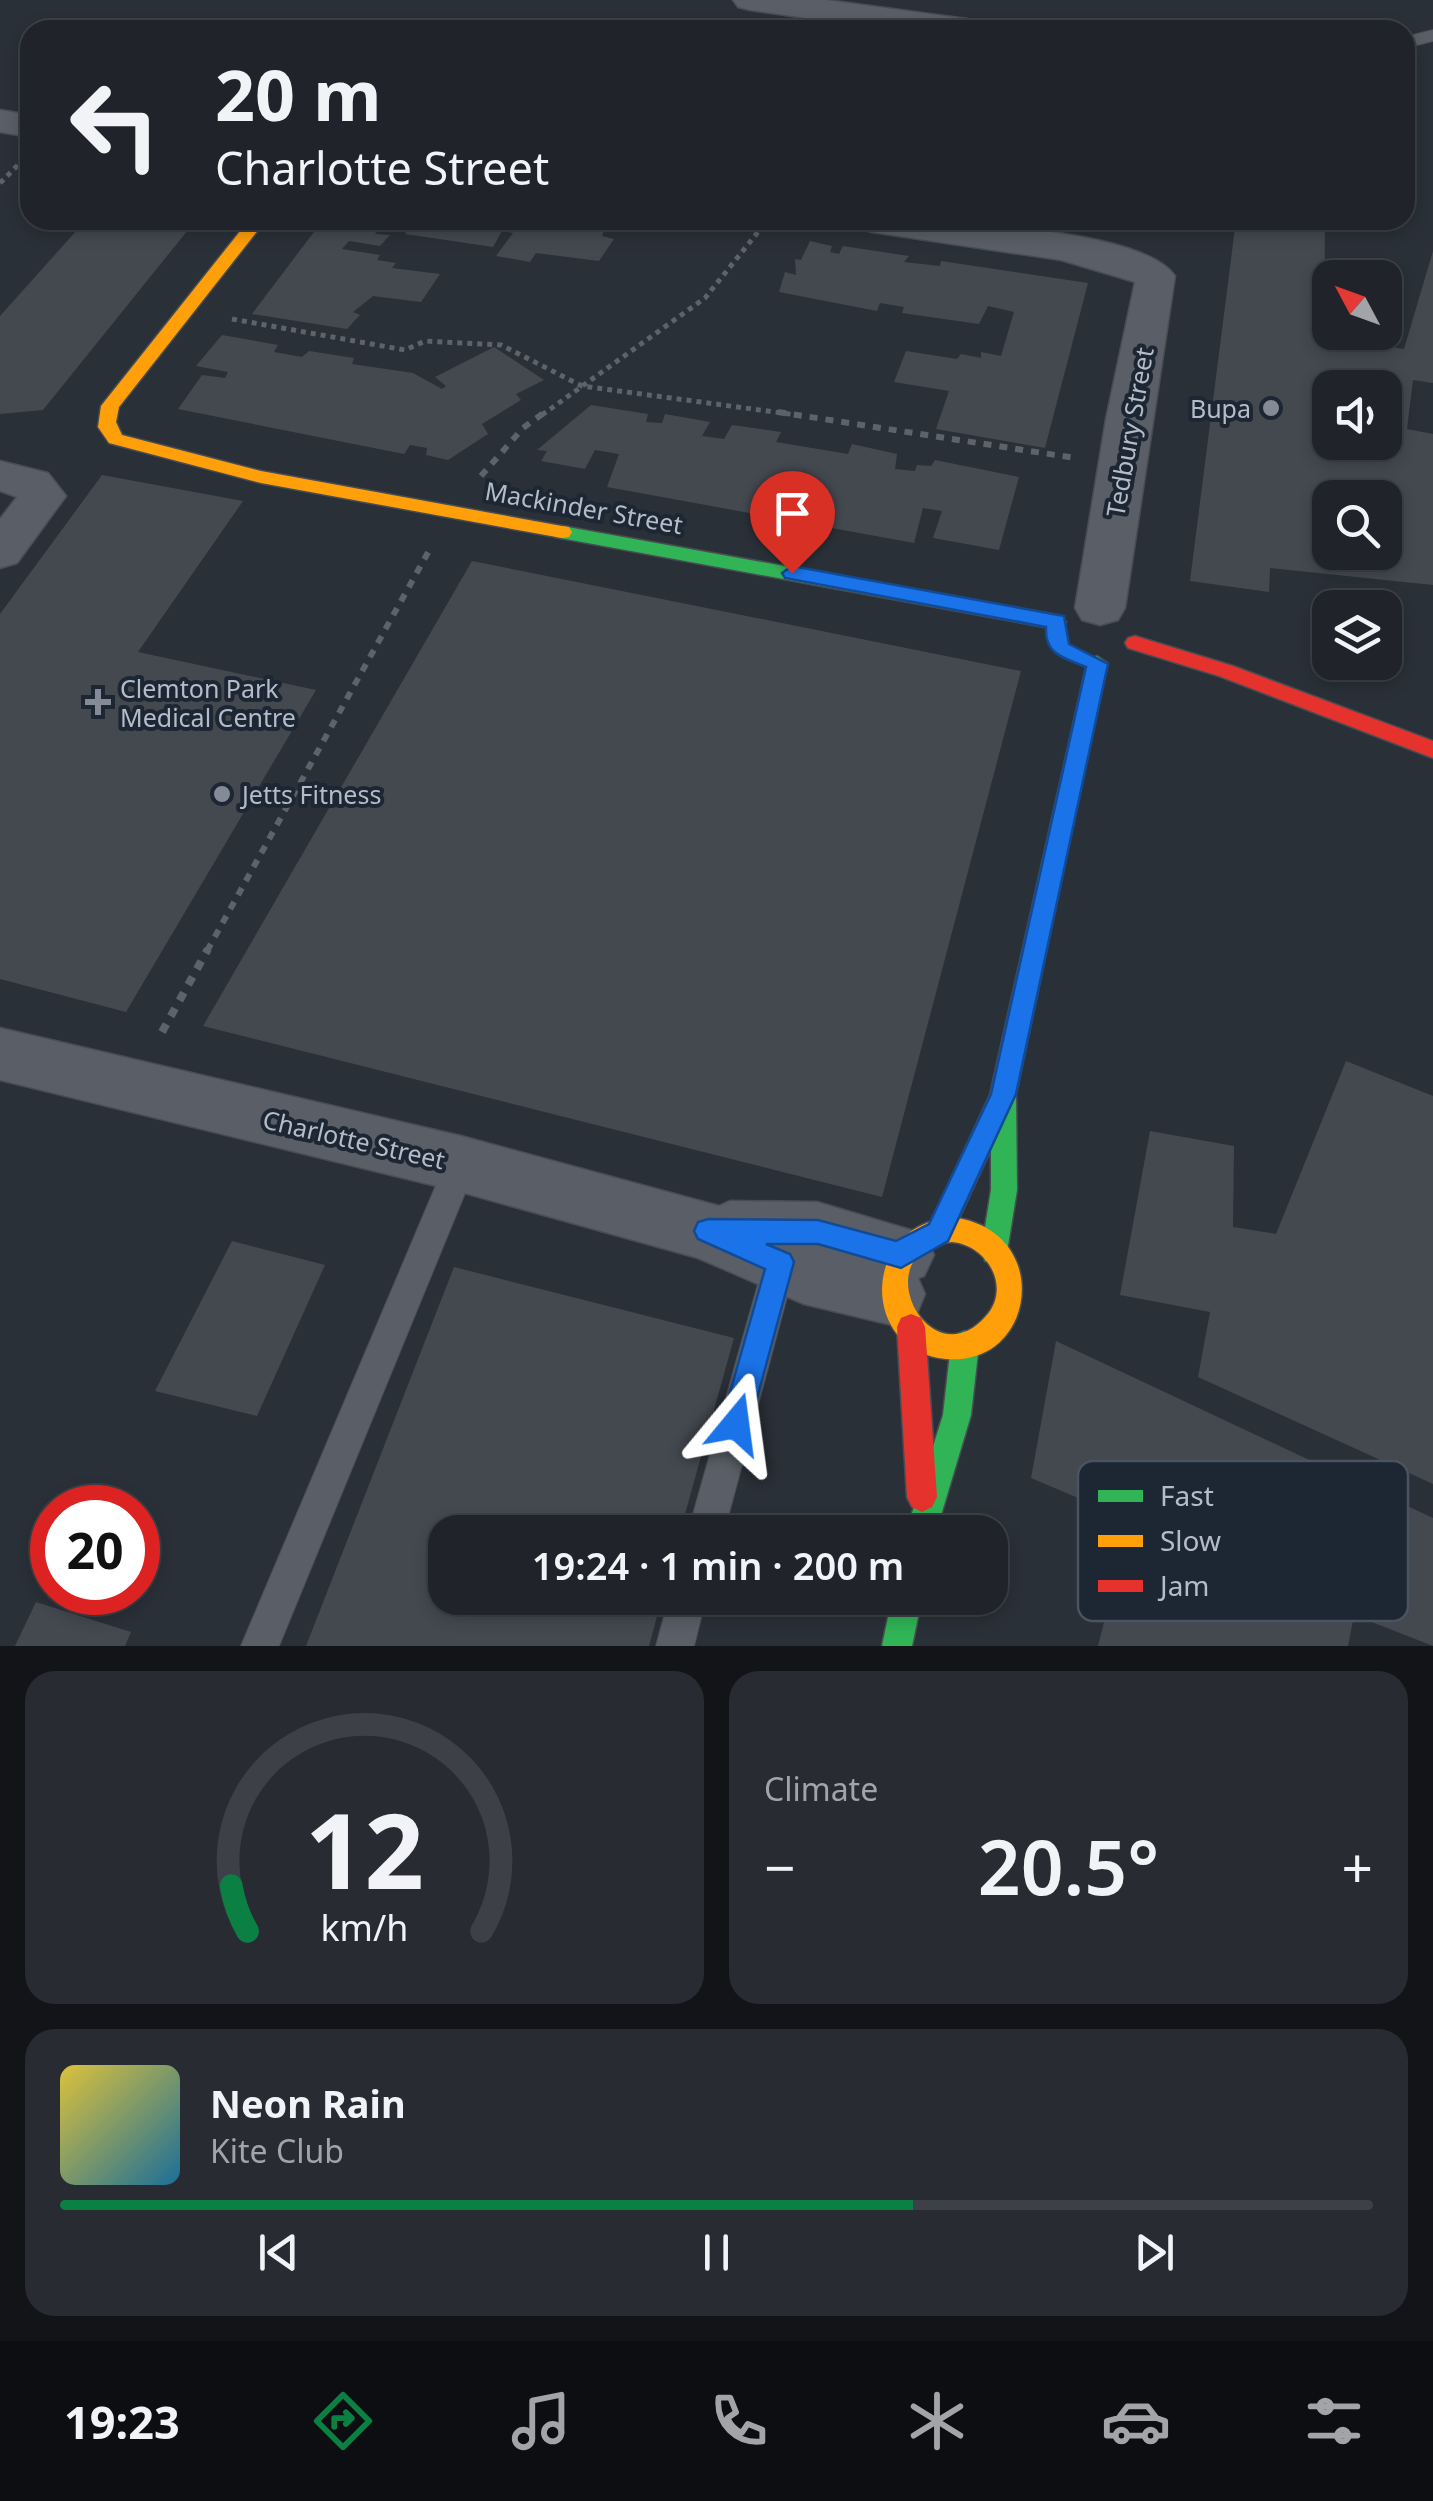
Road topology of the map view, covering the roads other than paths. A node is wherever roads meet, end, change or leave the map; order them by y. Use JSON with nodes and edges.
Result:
{"nodes":[{"id":1,"x":750,"y":0,"type":"edge"},
{"id":2,"x":895,"y":20,"type":"edge"},
{"id":3,"x":250,"y":230,"type":"edge"},
{"id":4,"x":930,"y":230,"type":"edge"},
{"id":5,"x":19,"y":482,"type":"edge"},
{"id":6,"x":0,"y":552,"type":"edge"},
{"id":7,"x":1100,"y":608,"type":"junction"},
{"id":8,"x":1056,"y":622,"type":"junction"},
{"id":9,"x":1134,"y":643,"type":"junction"},
{"id":10,"x":1097,"y":664,"type":"junction"},
{"id":11,"x":1433,"y":750,"type":"edge"},
{"id":12,"x":0,"y":1054,"type":"edge"},
{"id":13,"x":1004,"y":1094,"type":"junction"},
{"id":14,"x":461,"y":1164,"type":"junction"},
{"id":15,"x":708,"y":1231,"type":"junction"},
{"id":16,"x":994,"y":1252,"type":"junction"},
{"id":17,"x":780,"y":1262,"type":"junction"},
{"id":18,"x":911,"y":1277,"type":"junction"},
{"id":19,"x":966,"y":1344,"type":"junction"},
{"id":20,"x":711,"y":1515,"type":"edge"},
{"id":21,"x":922,"y":1515,"type":"edge"},
{"id":22,"x":926,"y":1515,"type":"edge"},
{"id":23,"x":683,"y":1615,"type":"edge"},
{"id":24,"x":903,"y":1615,"type":"edge"},
{"id":25,"x":260,"y":1646,"type":"edge"},
{"id":26,"x":675,"y":1646,"type":"edge"},
{"id":27,"x":897,"y":1646,"type":"edge"}],
"edges":[{"from":1,"to":2,"type":"street"},
{"from":3,"to":8,"type":"street","name":"Mackinder Street"},
{"from":4,"to":7,"type":"street","name":"Tedbury Street"},
{"from":5,"to":6,"type":"street"},
{"from":7,"to":8,"type":"street"},
{"from":7,"to":9,"type":"street"},
{"from":8,"to":10,"type":"street"},
{"from":9,"to":10,"type":"street"},
{"from":9,"to":11,"type":"street"},
{"from":10,"to":13,"type":"street"},
{"from":12,"to":14,"type":"street","name":"Charlotte Street"},
{"from":13,"to":16,"type":"street"},
{"from":13,"to":18,"type":"street"},
{"from":14,"to":15,"type":"street","name":"Charlotte Street"},
{"from":14,"to":25,"type":"lane"},
{"from":15,"to":17,"type":"street","name":"Charlotte Street"},
{"from":15,"to":18,"type":"street","name":"Charlotte Street"},
{"from":16,"to":18,"type":"street"},
{"from":16,"to":19,"type":"street"},
{"from":17,"to":18,"type":"street","name":"Charlotte Street"},
{"from":17,"to":20,"type":"lane"},
{"from":18,"to":19,"type":"street"},
{"from":18,"to":21,"type":"street"},
{"from":19,"to":22,"type":"street"},
{"from":23,"to":26,"type":"lane"},
{"from":24,"to":27,"type":"street"}]}
